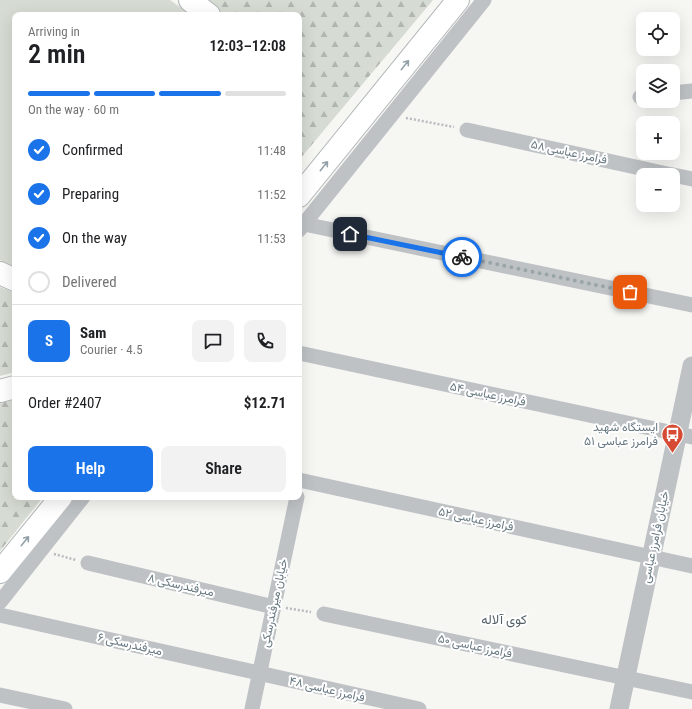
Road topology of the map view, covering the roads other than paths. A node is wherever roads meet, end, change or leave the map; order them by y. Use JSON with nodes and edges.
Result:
{"nodes":[{"id":1,"x":190,"y":0,"type":"edge"},
{"id":2,"x":458,"y":0,"type":"edge"},
{"id":3,"x":488,"y":1,"type":"edge"},
{"id":4,"x":205,"y":12,"type":"edge"},
{"id":5,"x":692,"y":91,"type":"edge"},
{"id":6,"x":680,"y":92,"type":"edge"},
{"id":7,"x":466,"y":130,"type":"road end"},
{"id":8,"x":640,"y":168,"type":"edge"},
{"id":9,"x":680,"y":177,"type":"edge"},
{"id":10,"x":692,"y":180,"type":"edge"},
{"id":11,"x":302,"y":192,"type":"edge"},
{"id":12,"x":302,"y":226,"type":"edge"},
{"id":13,"x":302,"y":227,"type":"edge"},
{"id":14,"x":0,"y":273,"type":"edge"},
{"id":15,"x":12,"y":279,"type":"edge"},
{"id":16,"x":692,"y":305,"type":"edge"},
{"id":17,"x":302,"y":354,"type":"edge"},
{"id":18,"x":692,"y":366,"type":"edge"},
{"id":19,"x":12,"y":388,"type":"edge"},
{"id":20,"x":0,"y":391,"type":"edge"},
{"id":21,"x":685,"y":436,"type":"edge"},
{"id":22,"x":302,"y":483,"type":"edge"},
{"id":23,"x":59,"y":500,"type":"edge"},
{"id":24,"x":81,"y":500,"type":"edge"},
{"id":25,"x":296,"y":500,"type":"edge"},
{"id":26,"x":651,"y":557,"type":"junction"},
{"id":27,"x":88,"y":563,"type":"road end"},
{"id":28,"x":692,"y":566,"type":"edge"},
{"id":29,"x":0,"y":572,"type":"edge"},
{"id":30,"x":0,"y":602,"type":"edge"},
{"id":31,"x":274,"y":606,"type":"junction"},
{"id":32,"x":324,"y":614,"type":"road end"},
{"id":33,"x":0,"y":615,"type":"edge"},
{"id":34,"x":259,"y":673,"type":"junction"},
{"id":35,"x":626,"y":677,"type":"junction"},
{"id":36,"x":692,"y":692,"type":"edge"},
{"id":37,"x":0,"y":694,"type":"edge"},
{"id":38,"x":65,"y":709,"type":"edge"},
{"id":39,"x":252,"y":709,"type":"edge"},
{"id":40,"x":419,"y":709,"type":"edge"},
{"id":41,"x":619,"y":709,"type":"edge"}],
"edges":[{"from":1,"to":4,"type":"highway"},
{"from":11,"to":2,"type":"highway","one_way":true},
{"from":3,"to":12,"type":"street"},
{"from":5,"to":6,"type":"street"},
{"from":7,"to":8,"type":"street","name":"فرامرز عباسی ۵۸"},
{"from":9,"to":10,"type":"street","name":"فرامرز عباسی ۵۸"},
{"from":13,"to":16,"type":"street"},
{"from":14,"to":15,"type":"highway"},
{"from":17,"to":21,"type":"street","name":"فرامرز عباسی ۵۴"},
{"from":18,"to":21,"type":"street","name":"خیابان فرامرز عباسی"},
{"from":19,"to":20,"type":"highway"},
{"from":21,"to":26,"type":"street","name":"خیابان فرامرز عباسی"},
{"from":22,"to":26,"type":"street","name":"فرامرز عباسی ۵۲"},
{"from":29,"to":23,"type":"highway","one_way":true},
{"from":24,"to":30,"type":"street"},
{"from":25,"to":31,"type":"street","name":"خیابان میرفندرسکی"},
{"from":26,"to":28,"type":"street","name":"فرامرز عباسی ۵۲"},
{"from":26,"to":35,"type":"street","name":"خیابان فرامرز عباسی"},
{"from":27,"to":31,"type":"street","name":"میرفندرسکی ۸"},
{"from":31,"to":34,"type":"street","name":"خیابان میرفندرسکی"},
{"from":32,"to":35,"type":"street","name":"فرامرز عباسی ۵۰"},
{"from":33,"to":34,"type":"street","name":"میرفندرسکی ۶"},
{"from":34,"to":39,"type":"street","name":"خیابان میرفندرسکی"},
{"from":34,"to":40,"type":"street","name":"فرامرز عباسی ۴۸"},
{"from":35,"to":36,"type":"street","name":"فرامرز عباسی ۵۰"},
{"from":35,"to":41,"type":"street","name":"خیابان فرامرز عباسی"},
{"from":37,"to":38,"type":"street"}]}
